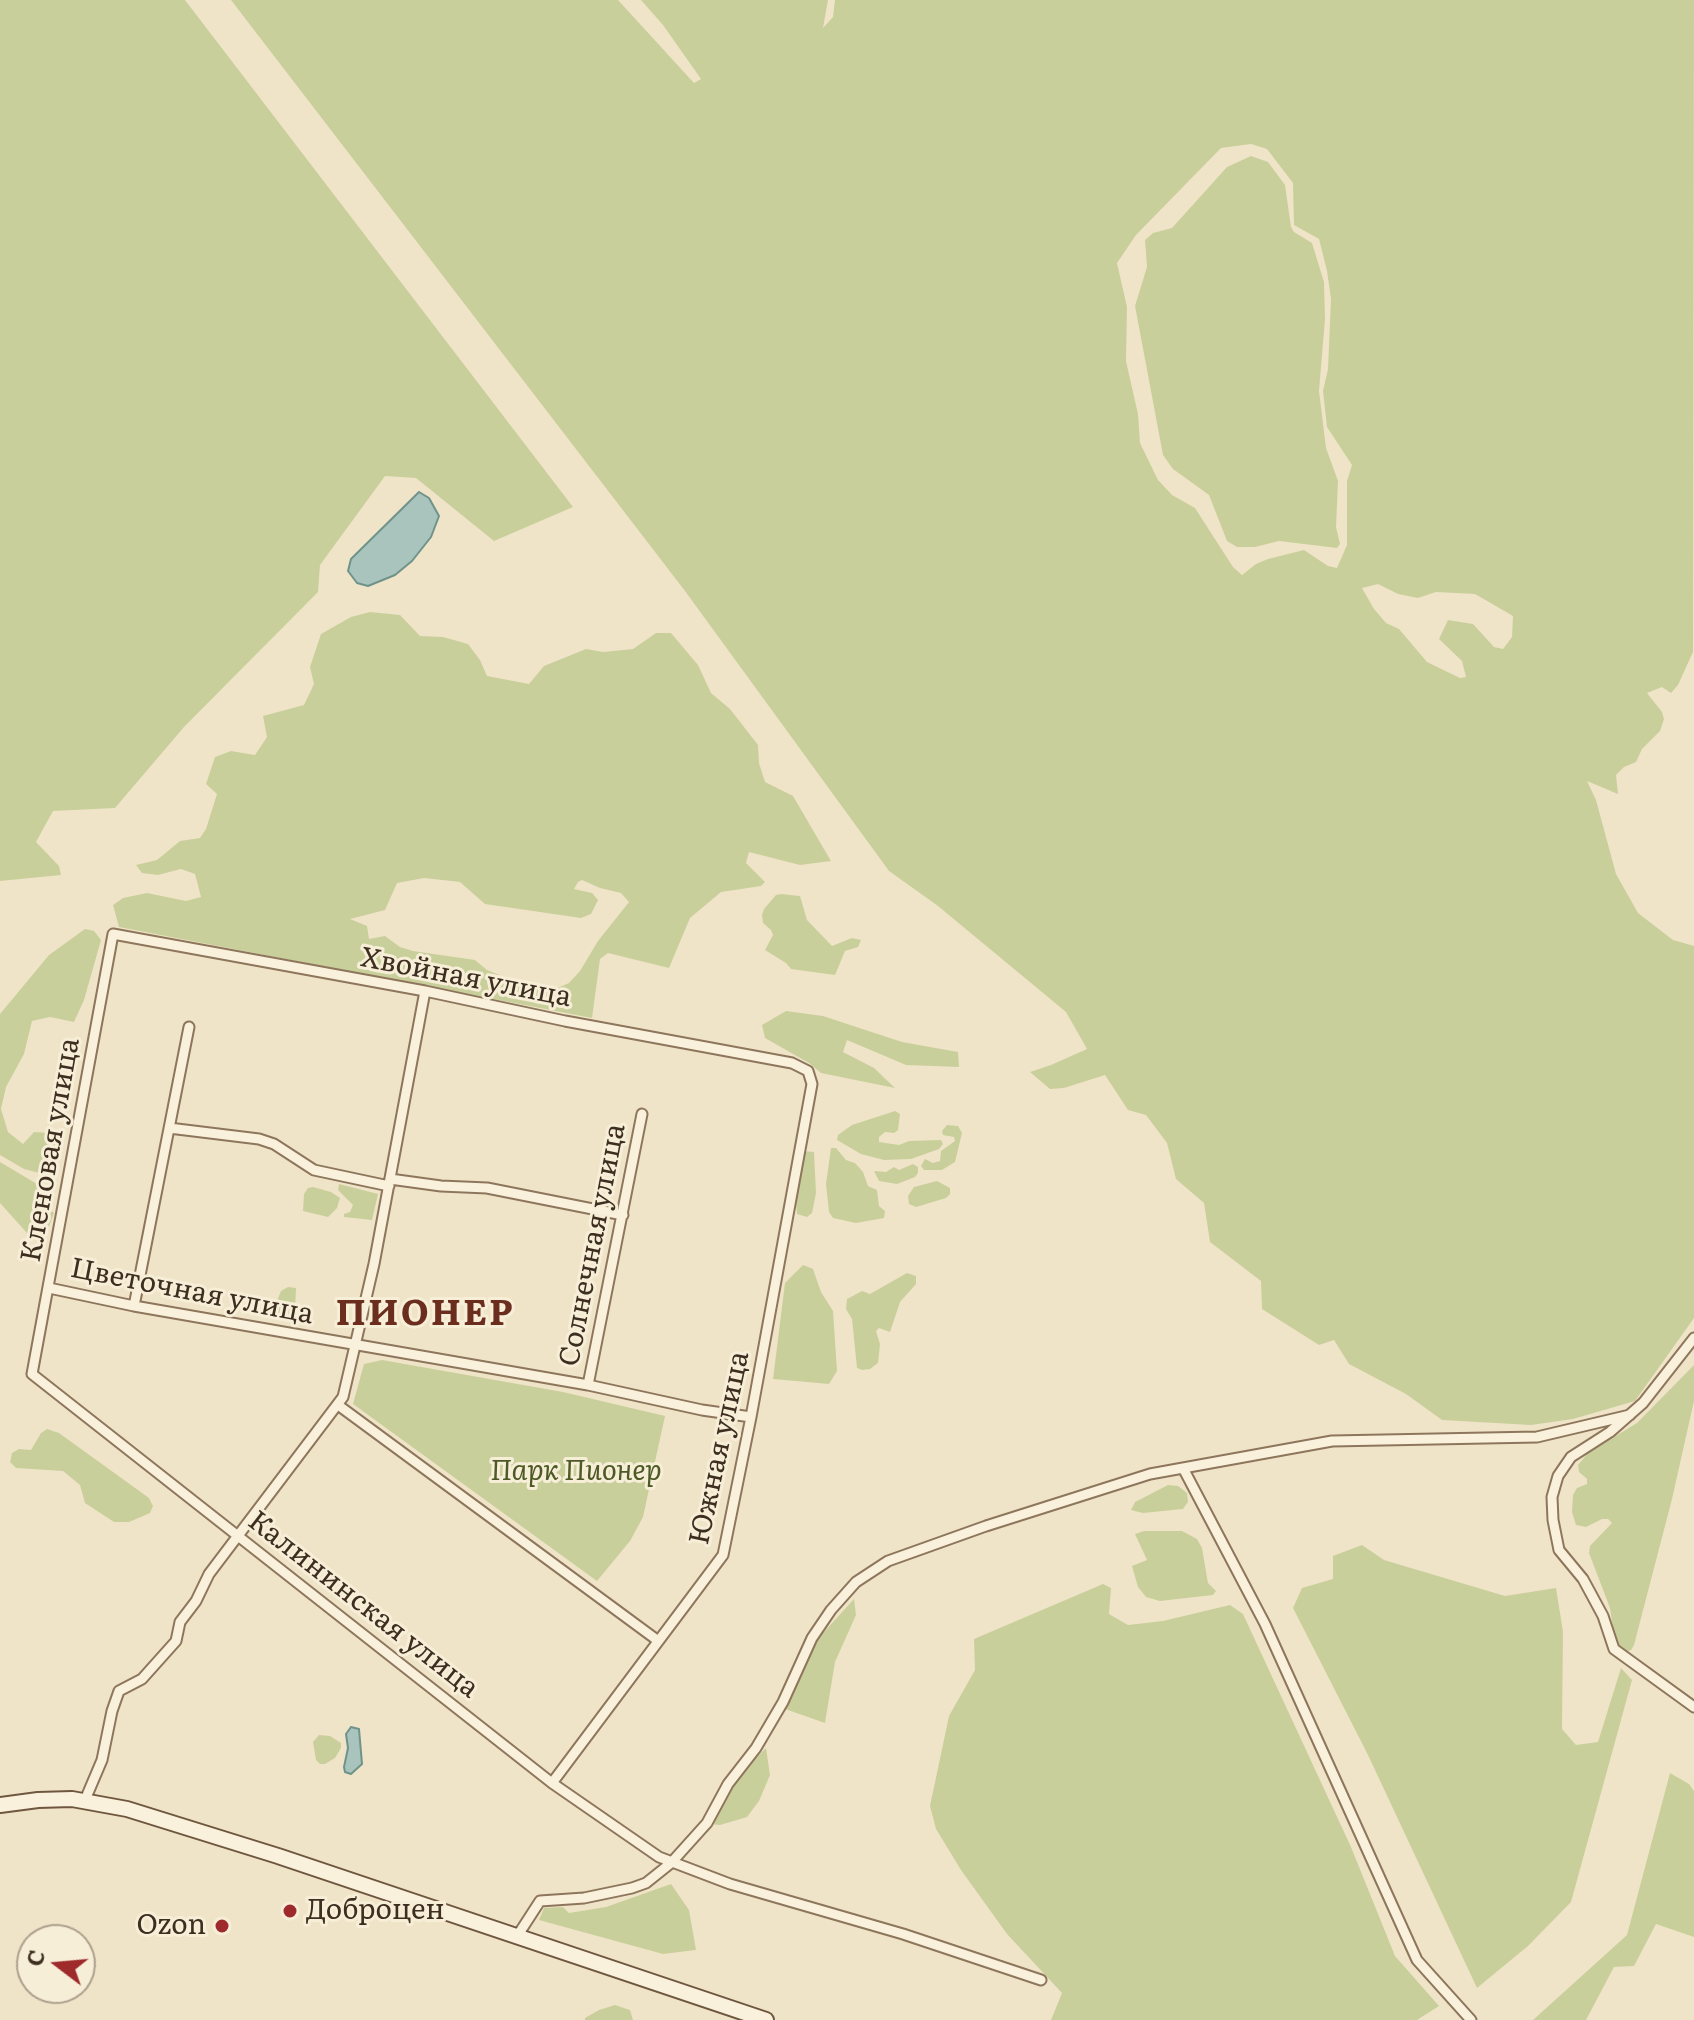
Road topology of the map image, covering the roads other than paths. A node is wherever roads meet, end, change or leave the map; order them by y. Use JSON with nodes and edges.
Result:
{"nodes":[{"id":1,"x":113,"y":934,"type":"joint"},
{"id":2,"x":425,"y":991,"type":"junction"},
{"id":3,"x":189,"y":1027,"type":"dead end"},
{"id":4,"x":808,"y":1071,"type":"joint"},
{"id":5,"x":642,"y":1114,"type":"dead end"},
{"id":6,"x":169,"y":1128,"type":"junction"},
{"id":7,"x":390,"y":1183,"type":"junction"},
{"id":8,"x":623,"y":1215,"type":"junction"},
{"id":9,"x":49,"y":1288,"type":"junction"},
{"id":10,"x":134,"y":1306,"type":"junction"},
{"id":11,"x":1694,"y":1338,"type":"edge"},
{"id":12,"x":356,"y":1345,"type":"junction"},
{"id":13,"x":32,"y":1374,"type":"joint"},
{"id":14,"x":588,"y":1385,"type":"junction"},
{"id":15,"x":338,"y":1405,"type":"junction"},
{"id":16,"x":1630,"y":1415,"type":"junction"},
{"id":17,"x":751,"y":1417,"type":"junction"},
{"id":18,"x":1183,"y":1468,"type":"junction"},
{"id":19,"x":238,"y":1534,"type":"junction"},
{"id":20,"x":657,"y":1640,"type":"junction"},
{"id":21,"x":1694,"y":1707,"type":"edge"},
{"id":22,"x":552,"y":1783,"type":"junction"},
{"id":23,"x":85,"y":1800,"type":"junction"},
{"id":24,"x":0,"y":1805,"type":"edge"},
{"id":25,"x":671,"y":1863,"type":"junction"},
{"id":26,"x":516,"y":1938,"type":"junction"},
{"id":27,"x":1041,"y":1980,"type":"dead end"},
{"id":28,"x":766,"y":2020,"type":"edge"},
{"id":29,"x":1471,"y":2020,"type":"edge"}],
"edges":[{"from":1,"to":2,"type":"street","name":"Хвойная улица"},
{"from":1,"to":9,"type":"street","name":"Кленовая улица"},
{"from":2,"to":4,"type":"street","name":"Хвойная улица"},
{"from":2,"to":7,"type":"street"},
{"from":3,"to":6,"type":"street"},
{"from":4,"to":17,"type":"street","name":"Южная улица"},
{"from":5,"to":8,"type":"street","name":"Солнечная улица"},
{"from":6,"to":7,"type":"street"},
{"from":6,"to":10,"type":"street"},
{"from":7,"to":8,"type":"street"},
{"from":7,"to":12,"type":"street"},
{"from":8,"to":14,"type":"street","name":"Солнечная улица"},
{"from":9,"to":10,"type":"street","name":"Цветочная улица"},
{"from":9,"to":13,"type":"street","name":"Кленовая улица"},
{"from":10,"to":12,"type":"street","name":"Цветочная улица"},
{"from":11,"to":16,"type":"street"},
{"from":12,"to":14,"type":"street","name":"Цветочная улица"},
{"from":12,"to":15,"type":"street"},
{"from":13,"to":19,"type":"street","name":"Калининская улица"},
{"from":14,"to":17,"type":"street","name":"Цветочная улица"},
{"from":15,"to":19,"type":"street"},
{"from":15,"to":20,"type":"street"},
{"from":16,"to":18,"type":"street"},
{"from":16,"to":21,"type":"street"},
{"from":17,"to":20,"type":"street","name":"Южная улица"},
{"from":18,"to":25,"type":"street"},
{"from":18,"to":29,"type":"street"},
{"from":19,"to":22,"type":"street","name":"Калининская улица"},
{"from":19,"to":23,"type":"street"},
{"from":20,"to":22,"type":"street","name":"Южная улица"},
{"from":22,"to":25,"type":"street","name":"Калининская улица"},
{"from":23,"to":24,"type":"main road"},
{"from":23,"to":26,"type":"main road"},
{"from":25,"to":26,"type":"street"},
{"from":25,"to":27,"type":"street","name":"Калининская улица"},
{"from":26,"to":28,"type":"main road"}]}
